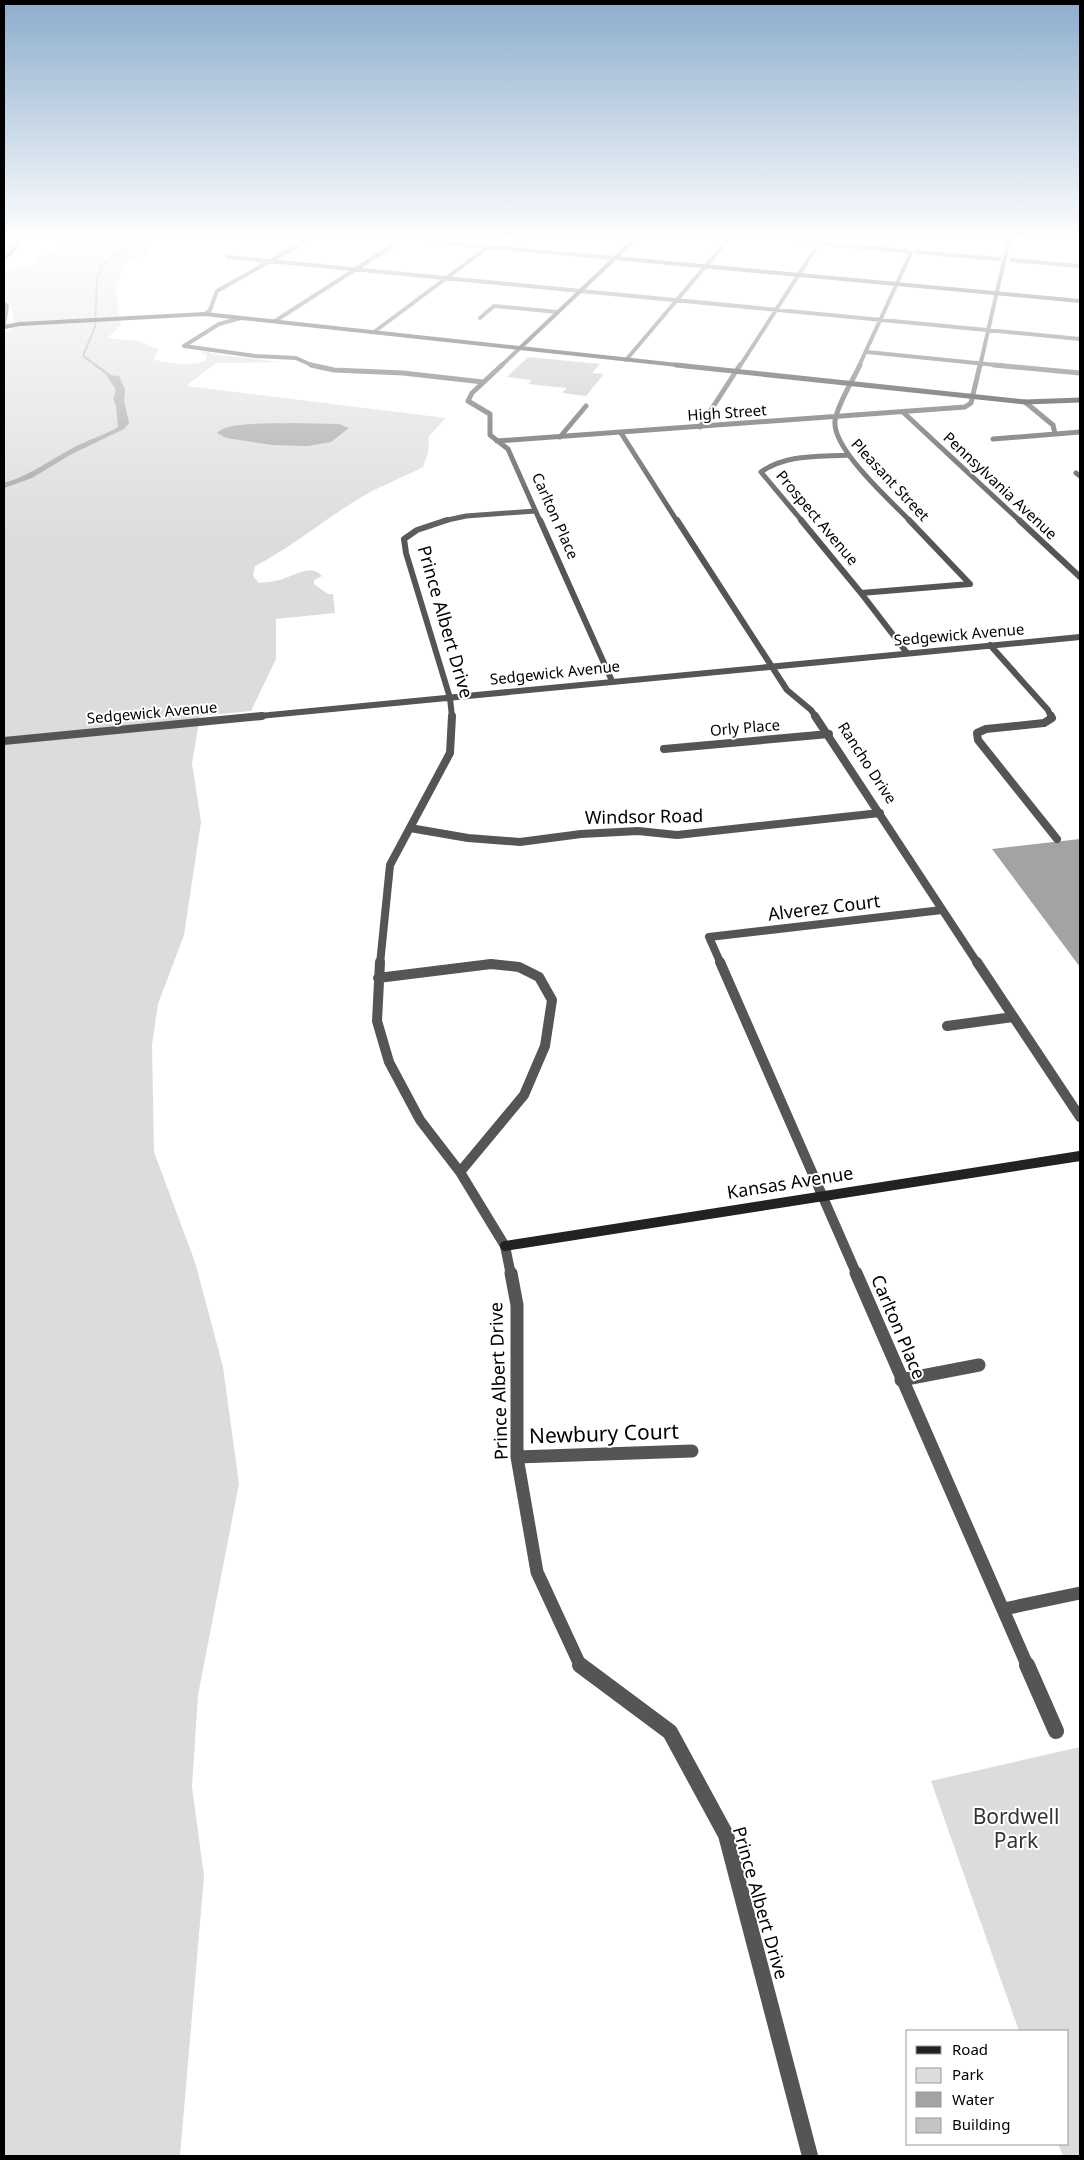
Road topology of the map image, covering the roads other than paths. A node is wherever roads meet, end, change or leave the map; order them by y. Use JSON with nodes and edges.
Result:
{"nodes":[{"id":1,"x":189,"y":343,"type":"edge"},
{"id":2,"x":473,"y":343,"type":"edge"},
{"id":3,"x":525,"y":343,"type":"edge"},
{"id":4,"x":641,"y":343,"type":"edge"},
{"id":5,"x":754,"y":343,"type":"edge"},
{"id":6,"x":871,"y":343,"type":"edge"},
{"id":7,"x":984,"y":343,"type":"edge"},
{"id":8,"x":520,"y":348,"type":"junction"},
{"id":9,"x":867,"y":352,"type":"junction"},
{"id":10,"x":626,"y":360,"type":"junction"},
{"id":11,"x":980,"y":363,"type":"junction"},
{"id":12,"x":735,"y":371,"type":"junction"},
{"id":13,"x":1080,"y":372,"type":"edge"},
{"id":14,"x":483,"y":382,"type":"junction"},
{"id":15,"x":853,"y":384,"type":"junction"},
{"id":16,"x":972,"y":396,"type":"junction"},
{"id":17,"x":1080,"y":400,"type":"edge"},
{"id":18,"x":1025,"y":402,"type":"junction"},
{"id":19,"x":586,"y":406,"type":"dead end"},
{"id":20,"x":904,"y":413,"type":"junction"},
{"id":21,"x":836,"y":417,"type":"junction"},
{"id":22,"x":700,"y":427,"type":"junction"},
{"id":23,"x":1080,"y":432,"type":"edge"},
{"id":24,"x":622,"y":433,"type":"junction"},
{"id":25,"x":1054,"y":434,"type":"junction"},
{"id":26,"x":560,"y":437,"type":"junction"},
{"id":27,"x":993,"y":439,"type":"dead end"},
{"id":28,"x":497,"y":441,"type":"junction"},
{"id":29,"x":848,"y":455,"type":"junction"},
{"id":30,"x":535,"y":511,"type":"junction"},
{"id":31,"x":1080,"y":577,"type":"edge"},
{"id":32,"x":861,"y":592,"type":"junction"},
{"id":33,"x":1080,"y":637,"type":"edge"},
{"id":34,"x":990,"y":645,"type":"junction"},
{"id":35,"x":907,"y":653,"type":"junction"},
{"id":36,"x":771,"y":667,"type":"junction"},
{"id":37,"x":612,"y":681,"type":"junction"},
{"id":38,"x":450,"y":698,"type":"junction"},
{"id":39,"x":830,"y":734,"type":"junction"},
{"id":40,"x":4,"y":741,"type":"edge"},
{"id":41,"x":664,"y":749,"type":"dead end"},
{"id":42,"x":880,"y":813,"type":"junction"},
{"id":43,"x":410,"y":828,"type":"junction"},
{"id":44,"x":1057,"y":839,"type":"dead end"},
{"id":45,"x":942,"y":910,"type":"junction"},
{"id":46,"x":709,"y":937,"type":"joint"},
{"id":47,"x":378,"y":978,"type":"junction"},
{"id":48,"x":1013,"y":1016,"type":"junction"},
{"id":49,"x":947,"y":1026,"type":"dead end"},
{"id":50,"x":1080,"y":1117,"type":"edge"},
{"id":51,"x":1080,"y":1156,"type":"edge"},
{"id":52,"x":460,"y":1172,"type":"junction"},
{"id":53,"x":823,"y":1195,"type":"junction"},
{"id":54,"x":505,"y":1246,"type":"junction"},
{"id":55,"x":979,"y":1365,"type":"dead end"},
{"id":56,"x":901,"y":1380,"type":"junction"},
{"id":57,"x":692,"y":1451,"type":"dead end"},
{"id":58,"x":518,"y":1457,"type":"junction"},
{"id":59,"x":1080,"y":1593,"type":"edge"},
{"id":60,"x":1004,"y":1609,"type":"junction"},
{"id":61,"x":1056,"y":1731,"type":"dead end"},
{"id":62,"x":810,"y":2156,"type":"edge"}],
"edges":[{"from":1,"to":14,"type":"street"},
{"from":2,"to":8,"type":"street"},
{"from":3,"to":8,"type":"street"},
{"from":4,"to":10,"type":"street"},
{"from":5,"to":12,"type":"street"},
{"from":6,"to":9,"type":"street"},
{"from":7,"to":11,"type":"street"},
{"from":8,"to":10,"type":"street"},
{"from":8,"to":14,"type":"street"},
{"from":9,"to":11,"type":"street"},
{"from":9,"to":15,"type":"street"},
{"from":10,"to":12,"type":"street"},
{"from":11,"to":13,"type":"street"},
{"from":11,"to":16,"type":"street"},
{"from":12,"to":15,"type":"street"},
{"from":12,"to":22,"type":"street"},
{"from":14,"to":28,"type":"street","name":"Carlton Place"},
{"from":15,"to":16,"type":"street"},
{"from":15,"to":21,"type":"street"},
{"from":16,"to":18,"type":"street"},
{"from":16,"to":20,"type":"street","name":"High Street"},
{"from":17,"to":18,"type":"street"},
{"from":18,"to":25,"type":"street"},
{"from":19,"to":26,"type":"street"},
{"from":20,"to":21,"type":"street","name":"High Street"},
{"from":20,"to":31,"type":"street","name":"Pennsylvania Avenue"},
{"from":21,"to":22,"type":"street","name":"High Street"},
{"from":21,"to":29,"type":"street","name":"Pleasant Street"},
{"from":22,"to":24,"type":"street","name":"High Street"},
{"from":23,"to":25,"type":"street"},
{"from":24,"to":26,"type":"street","name":"High Street"},
{"from":24,"to":36,"type":"street","name":"Rancho Drive"},
{"from":25,"to":27,"type":"street"},
{"from":26,"to":28,"type":"street","name":"High Street"},
{"from":28,"to":30,"type":"street","name":"Carlton Place"},
{"from":29,"to":32,"type":"street","name":"Prospect Avenue"},
{"from":29,"to":32,"type":"street","name":"Pleasant Street"},
{"from":30,"to":37,"type":"street","name":"Carlton Place"},
{"from":30,"to":38,"type":"street","name":"Prince Albert Drive"},
{"from":32,"to":35,"type":"street","name":"Prospect Avenue"},
{"from":33,"to":34,"type":"street","name":"Sedgewick Avenue"},
{"from":34,"to":35,"type":"street","name":"Sedgewick Avenue"},
{"from":34,"to":44,"type":"street"},
{"from":35,"to":36,"type":"street","name":"Sedgewick Avenue"},
{"from":36,"to":37,"type":"street","name":"Sedgewick Avenue"},
{"from":36,"to":39,"type":"street","name":"Rancho Drive"},
{"from":37,"to":38,"type":"street","name":"Sedgewick Avenue"},
{"from":38,"to":40,"type":"street","name":"Sedgewick Avenue"},
{"from":38,"to":43,"type":"street","name":"Prince Albert Drive"},
{"from":39,"to":41,"type":"street","name":"Orly Place"},
{"from":39,"to":42,"type":"street","name":"Rancho Drive"},
{"from":42,"to":43,"type":"street","name":"Windsor Road"},
{"from":42,"to":45,"type":"street","name":"Rancho Drive"},
{"from":43,"to":47,"type":"street","name":"Prince Albert Drive"},
{"from":45,"to":46,"type":"street","name":"Alverez Court"},
{"from":45,"to":48,"type":"street","name":"Rancho Drive"},
{"from":46,"to":53,"type":"street","name":"Carlton Place"},
{"from":47,"to":52,"type":"street","name":"Prince Albert Drive"},
{"from":47,"to":52,"type":"street"},
{"from":48,"to":49,"type":"street"},
{"from":48,"to":50,"type":"street","name":"Rancho Drive"},
{"from":51,"to":53,"type":"street","name":"Kansas Avenue"},
{"from":52,"to":54,"type":"street","name":"Prince Albert Drive"},
{"from":53,"to":54,"type":"street","name":"Kansas Avenue"},
{"from":53,"to":56,"type":"street","name":"Carlton Place"},
{"from":54,"to":58,"type":"street","name":"Prince Albert Drive"},
{"from":55,"to":56,"type":"street"},
{"from":56,"to":60,"type":"street","name":"Carlton Place"},
{"from":57,"to":58,"type":"street","name":"Newbury Court"},
{"from":58,"to":62,"type":"street","name":"Prince Albert Drive"},
{"from":59,"to":60,"type":"street"},
{"from":60,"to":61,"type":"street","name":"Carlton Place"}]}
